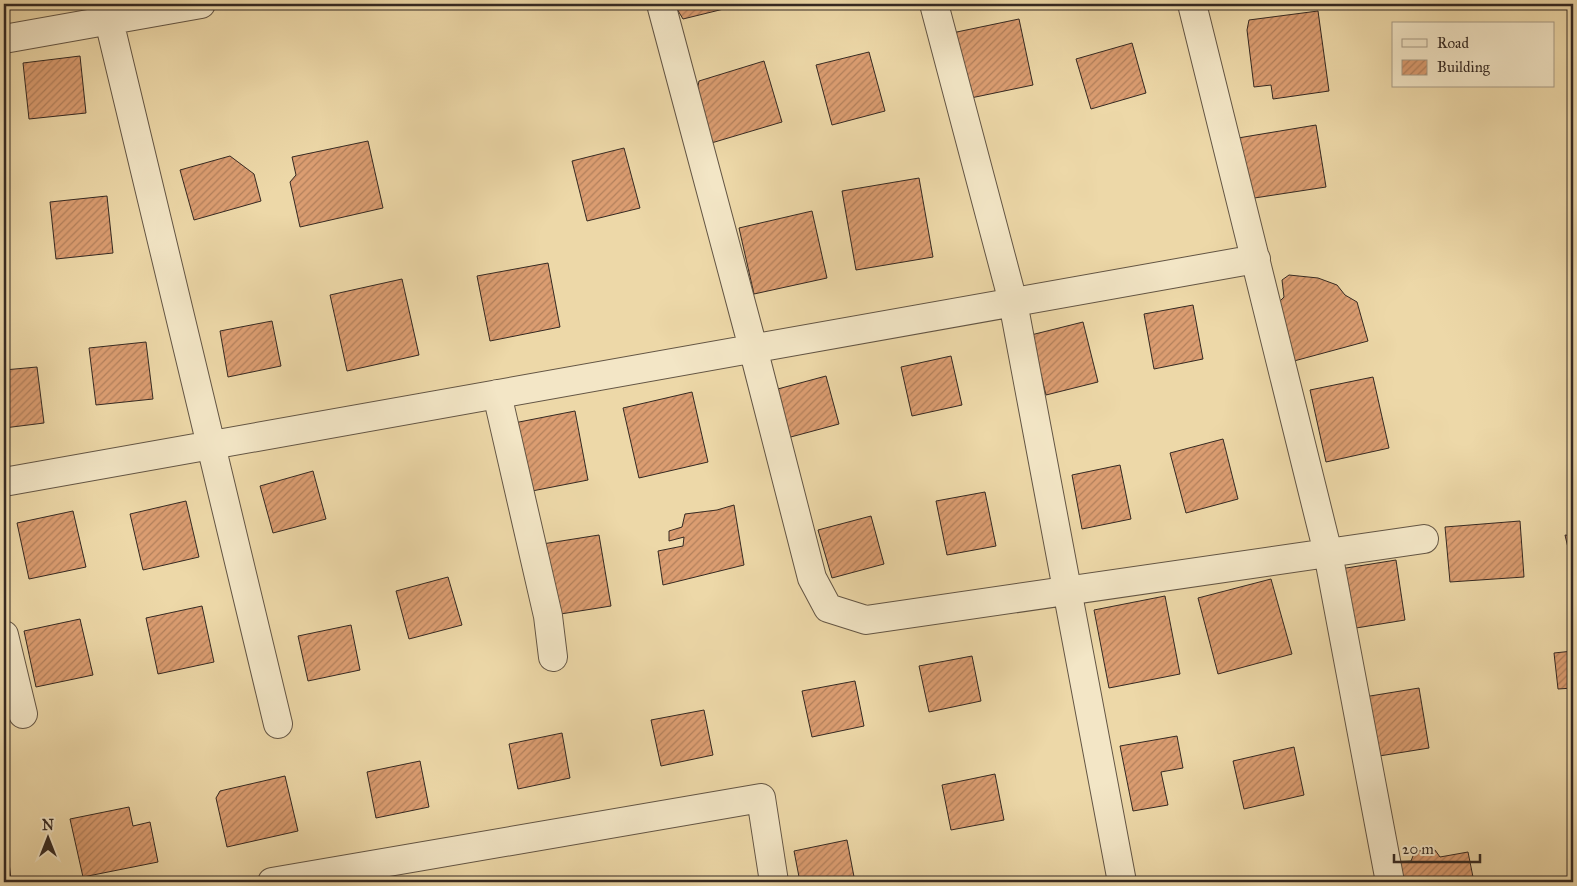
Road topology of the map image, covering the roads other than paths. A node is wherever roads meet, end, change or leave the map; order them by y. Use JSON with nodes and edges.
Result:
{"nodes":[{"id":1,"x":201,"y":4,"type":"edge"},
{"id":2,"x":661,"y":4,"type":"edge"},
{"id":3,"x":934,"y":4,"type":"edge"},
{"id":4,"x":1192,"y":4,"type":"edge"},
{"id":5,"x":107,"y":12,"type":"edge"},
{"id":6,"x":4,"y":39,"type":"edge"},
{"id":7,"x":1256,"y":258,"type":"junction"},
{"id":8,"x":1013,"y":302,"type":"junction"},
{"id":9,"x":753,"y":348,"type":"junction"},
{"id":10,"x":496,"y":394,"type":"junction"},
{"id":11,"x":211,"y":445,"type":"junction"},
{"id":12,"x":4,"y":482,"type":"edge"},
{"id":13,"x":1424,"y":539,"type":"dead end"},
{"id":14,"x":1328,"y":553,"type":"junction"},
{"id":15,"x":1068,"y":591,"type":"junction"},
{"id":16,"x":4,"y":635,"type":"edge"},
{"id":17,"x":553,"y":657,"type":"dead end"},
{"id":18,"x":23,"y":714,"type":"dead end"},
{"id":19,"x":278,"y":724,"type":"dead end"},
{"id":20,"x":272,"y":882,"type":"edge"},
{"id":21,"x":774,"y":882,"type":"edge"},
{"id":22,"x":1122,"y":882,"type":"edge"},
{"id":23,"x":1390,"y":882,"type":"edge"}],
"edges":[{"from":1,"to":5,"type":"street"},
{"from":2,"to":9,"type":"street"},
{"from":3,"to":8,"type":"street"},
{"from":4,"to":7,"type":"street"},
{"from":5,"to":6,"type":"street"},
{"from":5,"to":11,"type":"street"},
{"from":7,"to":8,"type":"street"},
{"from":7,"to":14,"type":"street"},
{"from":8,"to":9,"type":"street"},
{"from":8,"to":15,"type":"street"},
{"from":9,"to":10,"type":"street"},
{"from":9,"to":15,"type":"street"},
{"from":10,"to":11,"type":"street"},
{"from":10,"to":17,"type":"street"},
{"from":11,"to":12,"type":"street"},
{"from":11,"to":19,"type":"street"},
{"from":13,"to":14,"type":"street"},
{"from":14,"to":15,"type":"street"},
{"from":14,"to":23,"type":"street"},
{"from":15,"to":22,"type":"street"},
{"from":16,"to":18,"type":"street"},
{"from":20,"to":21,"type":"street"}]}
